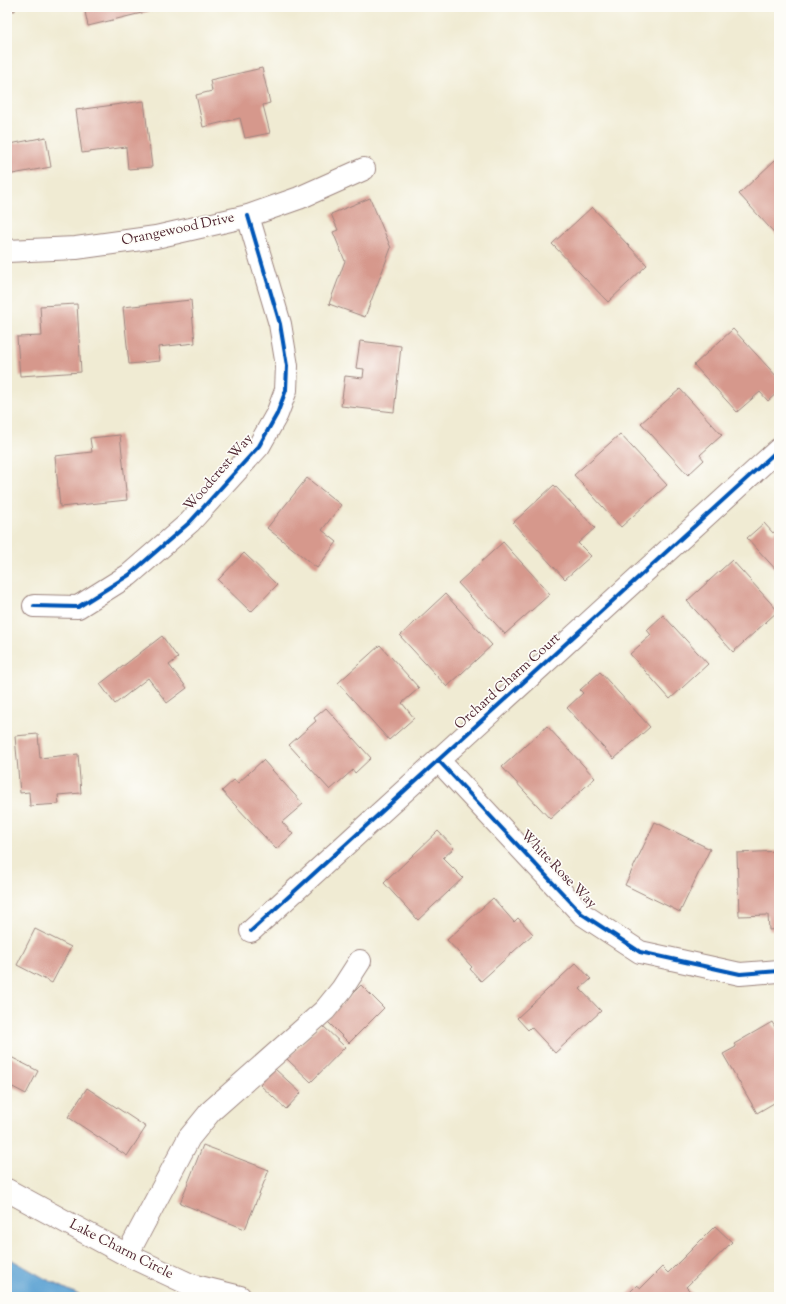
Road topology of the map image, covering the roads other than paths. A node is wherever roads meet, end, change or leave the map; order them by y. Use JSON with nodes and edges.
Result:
{"nodes":[{"id":1,"x":364,"y":169,"type":"dead end"},
{"id":2,"x":248,"y":216,"type":"junction"},
{"id":3,"x":7,"y":250,"type":"edge"},
{"id":4,"x":779,"y":449,"type":"edge"},
{"id":5,"x":34,"y":606,"type":"dead end"},
{"id":6,"x":438,"y":760,"type":"junction"},
{"id":7,"x":251,"y":931,"type":"dead end"},
{"id":8,"x":360,"y":960,"type":"dead end"},
{"id":9,"x":779,"y":971,"type":"edge"},
{"id":10,"x":7,"y":1190,"type":"edge"},
{"id":11,"x":127,"y":1255,"type":"junction"},
{"id":12,"x":240,"y":1297,"type":"edge"}],
"edges":[{"from":1,"to":2,"type":"street","name":"Orangewood Drive"},
{"from":2,"to":3,"type":"street","name":"Orangewood Drive"},
{"from":2,"to":5,"type":"street","name":"Woodcrest Way"},
{"from":4,"to":6,"type":"street","name":"Orchard Charm Court"},
{"from":6,"to":7,"type":"street","name":"Orchard Charm Court"},
{"from":6,"to":9,"type":"street","name":"White Rose Way"},
{"from":8,"to":11,"type":"street"},
{"from":10,"to":11,"type":"street","name":"Lake Charm Circle"},
{"from":11,"to":12,"type":"street","name":"Lake Charm Circle"}]}
